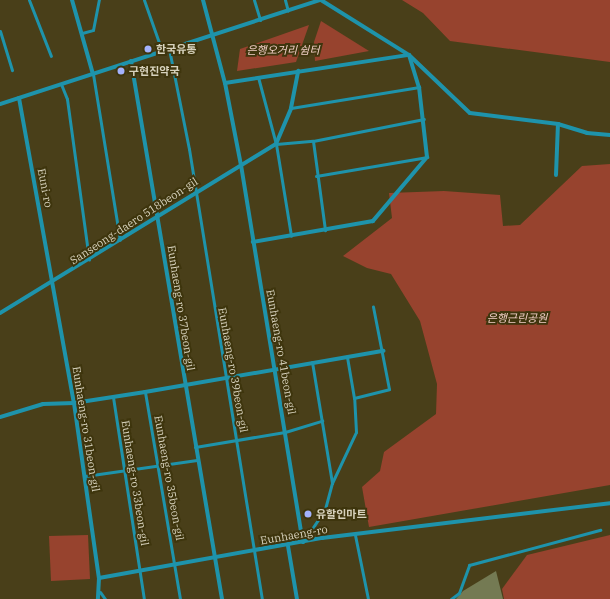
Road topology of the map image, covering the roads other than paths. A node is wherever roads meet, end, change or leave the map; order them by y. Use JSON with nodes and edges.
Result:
{"nodes":[{"id":1,"x":29,"y":0,"type":"edge"},
{"id":2,"x":72,"y":0,"type":"edge"},
{"id":3,"x":100,"y":0,"type":"edge"},
{"id":4,"x":144,"y":0,"type":"edge"},
{"id":5,"x":203,"y":0,"type":"edge"},
{"id":6,"x":254,"y":0,"type":"edge"},
{"id":7,"x":285,"y":0,"type":"edge"},
{"id":8,"x":321,"y":0,"type":"edge"},
{"id":9,"x":288,"y":10,"type":"junction"},
{"id":10,"x":260,"y":20,"type":"junction"},
{"id":11,"x":0,"y":31,"type":"edge"},
{"id":12,"x":82,"y":33,"type":"junction"},
{"id":13,"x":214,"y":34,"type":"junction"},
{"id":14,"x":169,"y":49,"type":"junction"},
{"id":15,"x":162,"y":51,"type":"junction"},
{"id":16,"x":409,"y":55,"type":"junction"},
{"id":17,"x":51,"y":56,"type":"dead end"},
{"id":18,"x":131,"y":62,"type":"junction"},
{"id":19,"x":12,"y":70,"type":"dead end"},
{"id":20,"x":298,"y":71,"type":"junction"},
{"id":21,"x":93,"y":74,"type":"junction"},
{"id":22,"x":258,"y":76,"type":"junction"},
{"id":23,"x":225,"y":83,"type":"junction"},
{"id":24,"x":61,"y":84,"type":"junction"},
{"id":25,"x":419,"y":87,"type":"junction"},
{"id":26,"x":19,"y":98,"type":"junction"},
{"id":27,"x":0,"y":104,"type":"edge"},
{"id":28,"x":291,"y":108,"type":"junction"},
{"id":29,"x":424,"y":119,"type":"junction"},
{"id":30,"x":558,"y":124,"type":"junction"},
{"id":31,"x":610,"y":135,"type":"edge"},
{"id":32,"x":313,"y":141,"type":"junction"},
{"id":33,"x":276,"y":144,"type":"junction"},
{"id":34,"x":427,"y":157,"type":"junction"},
{"id":35,"x":241,"y":166,"type":"junction"},
{"id":36,"x":556,"y":175,"type":"dead end"},
{"id":37,"x":316,"y":176,"type":"junction"},
{"id":38,"x":194,"y":192,"type":"junction"},
{"id":39,"x":158,"y":217,"type":"junction"},
{"id":40,"x":325,"y":230,"type":"junction"},
{"id":41,"x":291,"y":236,"type":"junction"},
{"id":42,"x":120,"y":240,"type":"junction"},
{"id":43,"x":253,"y":242,"type":"junction"},
{"id":44,"x":90,"y":260,"type":"junction"},
{"id":45,"x":54,"y":282,"type":"junction"},
{"id":46,"x":373,"y":307,"type":"dead end"},
{"id":47,"x":0,"y":313,"type":"edge"},
{"id":48,"x":382,"y":351,"type":"junction"},
{"id":49,"x":346,"y":357,"type":"junction"},
{"id":50,"x":312,"y":362,"type":"junction"},
{"id":51,"x":274,"y":369,"type":"junction"},
{"id":52,"x":224,"y":378,"type":"junction"},
{"id":53,"x":184,"y":384,"type":"junction"},
{"id":54,"x":145,"y":392,"type":"junction"},
{"id":55,"x":112,"y":397,"type":"junction"},
{"id":56,"x":354,"y":398,"type":"junction"},
{"id":57,"x":74,"y":403,"type":"junction"},
{"id":58,"x":0,"y":417,"type":"edge"},
{"id":59,"x":322,"y":422,"type":"junction"},
{"id":60,"x":285,"y":432,"type":"junction"},
{"id":61,"x":236,"y":441,"type":"junction"},
{"id":62,"x":195,"y":447,"type":"junction"},
{"id":63,"x":197,"y":460,"type":"junction"},
{"id":64,"x":158,"y":464,"type":"junction"},
{"id":65,"x":124,"y":471,"type":"junction"},
{"id":66,"x":85,"y":476,"type":"junction"},
{"id":67,"x":332,"y":483,"type":"junction"},
{"id":68,"x":610,"y":503,"type":"edge"},
{"id":69,"x":600,"y":530,"type":"dead end"},
{"id":70,"x":355,"y":536,"type":"junction"},
{"id":71,"x":303,"y":542,"type":"junction"},
{"id":72,"x":288,"y":546,"type":"junction"},
{"id":73,"x":253,"y":552,"type":"junction"},
{"id":74,"x":215,"y":557,"type":"junction"},
{"id":75,"x":175,"y":566,"type":"junction"},
{"id":76,"x":139,"y":572,"type":"junction"},
{"id":77,"x":99,"y":578,"type":"junction"},
{"id":78,"x":100,"y":592,"type":"junction"},
{"id":79,"x":98,"y":599,"type":"edge"},
{"id":80,"x":105,"y":599,"type":"edge"},
{"id":81,"x":144,"y":599,"type":"edge"},
{"id":82,"x":180,"y":599,"type":"edge"},
{"id":83,"x":222,"y":599,"type":"edge"},
{"id":84,"x":262,"y":599,"type":"edge"},
{"id":85,"x":296,"y":599,"type":"edge"},
{"id":86,"x":368,"y":599,"type":"edge"},
{"id":87,"x":451,"y":599,"type":"edge"}],
"edges":[{"from":1,"to":17,"type":"lane"},
{"from":2,"to":12,"type":"street"},
{"from":3,"to":12,"type":"lane"},
{"from":4,"to":15,"type":"lane"},
{"from":5,"to":13,"type":"street"},
{"from":6,"to":10,"type":"lane"},
{"from":7,"to":9,"type":"lane"},
{"from":8,"to":9,"type":"street"},
{"from":8,"to":16,"type":"street"},
{"from":9,"to":10,"type":"street"},
{"from":10,"to":13,"type":"street"},
{"from":11,"to":19,"type":"lane"},
{"from":12,"to":21,"type":"street"},
{"from":13,"to":14,"type":"street"},
{"from":13,"to":23,"type":"street"},
{"from":14,"to":15,"type":"street"},
{"from":14,"to":38,"type":"lane"},
{"from":15,"to":18,"type":"street"},
{"from":16,"to":20,"type":"street"},
{"from":16,"to":25,"type":"street"},
{"from":16,"to":30,"type":"street"},
{"from":18,"to":21,"type":"street"},
{"from":18,"to":39,"type":"street","name":"Eunhaeng-ro 37beon-gil"},
{"from":20,"to":22,"type":"street"},
{"from":20,"to":28,"type":"street"},
{"from":21,"to":24,"type":"street"},
{"from":21,"to":42,"type":"lane"},
{"from":22,"to":23,"type":"street"},
{"from":22,"to":33,"type":"lane"},
{"from":23,"to":35,"type":"street"},
{"from":24,"to":26,"type":"street"},
{"from":24,"to":44,"type":"lane"},
{"from":25,"to":28,"type":"lane"},
{"from":25,"to":29,"type":"street"},
{"from":26,"to":27,"type":"street"},
{"from":26,"to":45,"type":"street","name":"Euni-ro"},
{"from":28,"to":33,"type":"street"},
{"from":29,"to":32,"type":"lane","name":"Sanseong-daero 518beon-gil"},
{"from":29,"to":34,"type":"street"},
{"from":30,"to":31,"type":"street"},
{"from":30,"to":36,"type":"street"},
{"from":32,"to":33,"type":"lane","name":"Sanseong-daero 518beon-gil"},
{"from":32,"to":37,"type":"lane"},
{"from":33,"to":35,"type":"street","name":"Sanseong-daero 518beon-gil"},
{"from":33,"to":41,"type":"lane"},
{"from":34,"to":37,"type":"lane"},
{"from":34,"to":40,"type":"street"},
{"from":35,"to":38,"type":"street","name":"Sanseong-daero 518beon-gil"},
{"from":35,"to":43,"type":"street","name":"Eunhaeng-ro 41beon-gil"},
{"from":37,"to":40,"type":"lane"},
{"from":38,"to":39,"type":"street","name":"Sanseong-daero 518beon-gil"},
{"from":38,"to":52,"type":"lane","name":"Eunhaeng-ro 39beon-gil"},
{"from":39,"to":42,"type":"street","name":"Sanseong-daero 518beon-gil"},
{"from":39,"to":53,"type":"street","name":"Eunhaeng-ro 37beon-gil"},
{"from":40,"to":41,"type":"street"},
{"from":41,"to":43,"type":"street"},
{"from":42,"to":44,"type":"street","name":"Sanseong-daero 518beon-gil"},
{"from":43,"to":51,"type":"street","name":"Eunhaeng-ro 41beon-gil"},
{"from":44,"to":45,"type":"street","name":"Sanseong-daero 518beon-gil"},
{"from":45,"to":47,"type":"street","name":"Sanseong-daero 518beon-gil"},
{"from":45,"to":57,"type":"street","name":"Eunhaeng-ro 31beon-gil"},
{"from":46,"to":48,"type":"lane"},
{"from":48,"to":49,"type":"street"},
{"from":48,"to":56,"type":"lane"},
{"from":49,"to":50,"type":"street"},
{"from":49,"to":56,"type":"lane"},
{"from":50,"to":51,"type":"street"},
{"from":50,"to":59,"type":"lane"},
{"from":51,"to":52,"type":"street"},
{"from":51,"to":60,"type":"street","name":"Eunhaeng-ro 41beon-gil"},
{"from":52,"to":53,"type":"street"},
{"from":52,"to":61,"type":"lane","name":"Eunhaeng-ro 39beon-gil"},
{"from":53,"to":54,"type":"street"},
{"from":53,"to":62,"type":"street","name":"Eunhaeng-ro 37beon-gil"},
{"from":54,"to":55,"type":"street"},
{"from":54,"to":64,"type":"lane","name":"Eunhaeng-ro 35beon-gil"},
{"from":55,"to":57,"type":"street"},
{"from":55,"to":65,"type":"lane","name":"Eunhaeng-ro 33beon-gil"},
{"from":56,"to":67,"type":"lane"},
{"from":57,"to":58,"type":"street"},
{"from":57,"to":66,"type":"street","name":"Eunhaeng-ro 31beon-gil"},
{"from":59,"to":60,"type":"lane"},
{"from":59,"to":67,"type":"lane"},
{"from":60,"to":61,"type":"lane"},
{"from":60,"to":71,"type":"street","name":"Eunhaeng-ro 41beon-gil"},
{"from":61,"to":62,"type":"lane"},
{"from":61,"to":73,"type":"lane","name":"Eunhaeng-ro 39beon-gil"},
{"from":62,"to":63,"type":"street","name":"Eunhaeng-ro 37beon-gil"},
{"from":63,"to":64,"type":"lane"},
{"from":63,"to":74,"type":"street","name":"Eunhaeng-ro 37beon-gil"},
{"from":64,"to":65,"type":"lane"},
{"from":64,"to":75,"type":"lane","name":"Eunhaeng-ro 35beon-gil"},
{"from":65,"to":66,"type":"lane"},
{"from":65,"to":76,"type":"lane","name":"Eunhaeng-ro 33beon-gil"},
{"from":66,"to":77,"type":"street","name":"Eunhaeng-ro 31beon-gil"},
{"from":67,"to":71,"type":"lane"},
{"from":68,"to":70,"type":"street","name":"Eunhaeng-ro"},
{"from":69,"to":87,"type":"lane"},
{"from":70,"to":71,"type":"street","name":"Eunhaeng-ro"},
{"from":70,"to":86,"type":"lane"},
{"from":71,"to":72,"type":"street","name":"Eunhaeng-ro"},
{"from":72,"to":73,"type":"street","name":"Eunhaeng-ro"},
{"from":72,"to":85,"type":"street"},
{"from":73,"to":74,"type":"street","name":"Eunhaeng-ro"},
{"from":73,"to":84,"type":"lane","name":"Eunhaeng-ro 39beon-gil"},
{"from":74,"to":75,"type":"street","name":"Eunhaeng-ro"},
{"from":74,"to":83,"type":"street","name":"Eunhaeng-ro 37beon-gil"},
{"from":75,"to":76,"type":"street","name":"Eunhaeng-ro"},
{"from":75,"to":82,"type":"lane","name":"Eunhaeng-ro 35beon-gil"},
{"from":76,"to":77,"type":"street","name":"Eunhaeng-ro"},
{"from":76,"to":81,"type":"lane","name":"Eunhaeng-ro 33beon-gil"},
{"from":77,"to":78,"type":"street"},
{"from":78,"to":79,"type":"street"},
{"from":78,"to":80,"type":"lane"}]}
